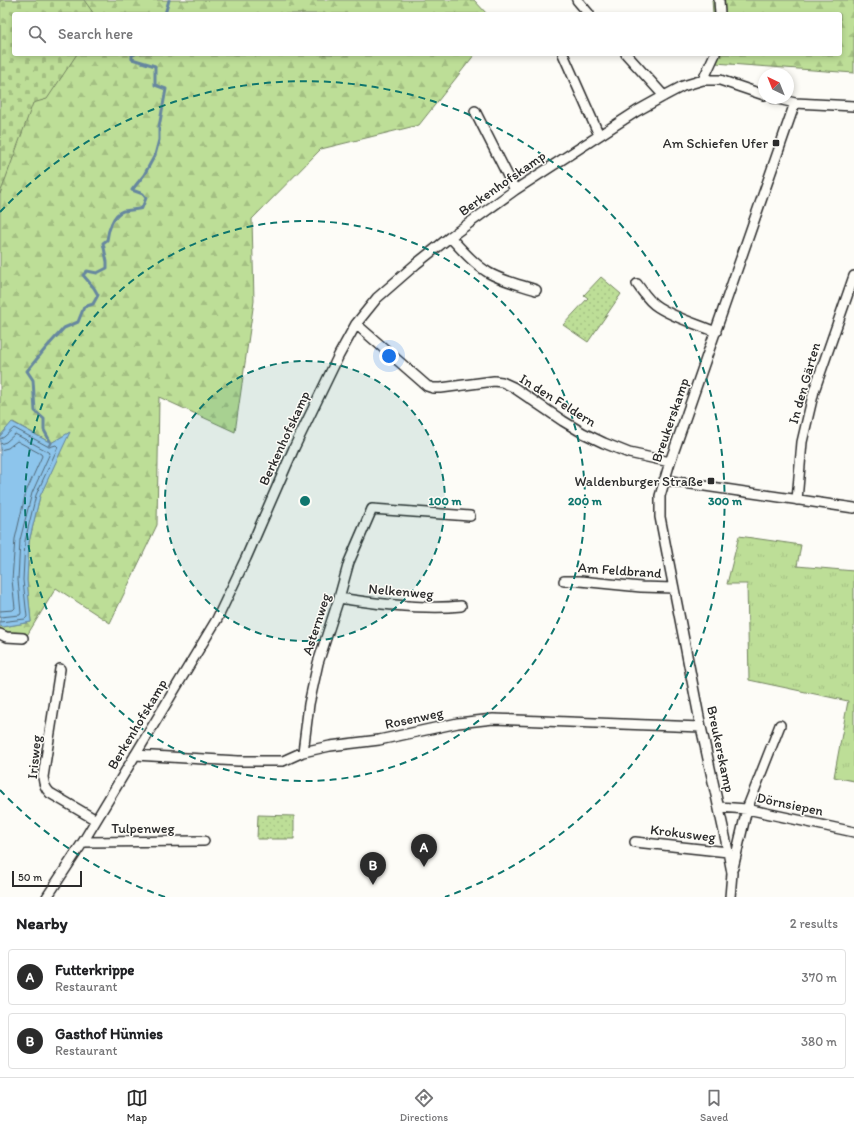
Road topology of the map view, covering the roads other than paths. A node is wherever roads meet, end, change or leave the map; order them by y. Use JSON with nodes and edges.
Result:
{"nodes":[{"id":1,"x":577,"y":0,"type":"edge"},
{"id":2,"x":719,"y":0,"type":"edge"},
{"id":3,"x":587,"y":12,"type":"edge"},
{"id":4,"x":720,"y":12,"type":"edge"},
{"id":5,"x":564,"y":56,"type":"edge"},
{"id":6,"x":628,"y":56,"type":"edge"},
{"id":7,"x":714,"y":56,"type":"edge"},
{"id":8,"x":703,"y":80,"type":"junction"},
{"id":9,"x":758,"y":93,"type":"edge"},
{"id":10,"x":664,"y":96,"type":"junction"},
{"id":11,"x":795,"y":104,"type":"joint"},
{"id":12,"x":854,"y":106,"type":"edge"},
{"id":13,"x":475,"y":111,"type":"dead end"},
{"id":14,"x":599,"y":135,"type":"junction"},
{"id":15,"x":515,"y":190,"type":"junction"},
{"id":16,"x":450,"y":236,"type":"junction"},
{"id":17,"x":854,"y":276,"type":"edge"},
{"id":18,"x":637,"y":284,"type":"dead end"},
{"id":19,"x":536,"y":290,"type":"dead end"},
{"id":20,"x":356,"y":324,"type":"junction"},
{"id":21,"x":716,"y":332,"type":"junction"},
{"id":22,"x":670,"y":462,"type":"junction"},
{"id":23,"x":664,"y":480,"type":"junction"},
{"id":24,"x":797,"y":500,"type":"junction"},
{"id":25,"x":854,"y":508,"type":"edge"},
{"id":26,"x":470,"y":516,"type":"dead end"},
{"id":27,"x":564,"y":581,"type":"dead end"},
{"id":28,"x":674,"y":588,"type":"junction"},
{"id":29,"x":339,"y":598,"type":"junction"},
{"id":30,"x":461,"y":606,"type":"dead end"},
{"id":31,"x":0,"y":634,"type":"edge"},
{"id":32,"x":23,"y":638,"type":"dead end"},
{"id":33,"x":60,"y":669,"type":"dead end"},
{"id":34,"x":780,"y":725,"type":"dead end"},
{"id":35,"x":701,"y":727,"type":"junction"},
{"id":36,"x":303,"y":752,"type":"junction"},
{"id":37,"x":135,"y":755,"type":"junction"},
{"id":38,"x":719,"y":807,"type":"junction"},
{"id":39,"x":747,"y":809,"type":"junction"},
{"id":40,"x":96,"y":820,"type":"junction"},
{"id":41,"x":854,"y":832,"type":"edge"},
{"id":42,"x":204,"y":841,"type":"dead end"},
{"id":43,"x":83,"y":842,"type":"junction"},
{"id":44,"x":635,"y":842,"type":"dead end"},
{"id":45,"x":728,"y":852,"type":"junction"},
{"id":46,"x":732,"y":873,"type":"junction"},
{"id":47,"x":47,"y":897,"type":"edge"},
{"id":48,"x":730,"y":897,"type":"edge"}],
"edges":[{"from":1,"to":3,"type":"street"},
{"from":2,"to":4,"type":"street"},
{"from":5,"to":14,"type":"street"},
{"from":6,"to":10,"type":"street"},
{"from":7,"to":8,"type":"street"},
{"from":8,"to":9,"type":"street","name":"Berkenhofskamp"},
{"from":8,"to":10,"type":"street","name":"Berkenhofskamp"},
{"from":10,"to":14,"type":"street","name":"Berkenhofskamp"},
{"from":11,"to":12,"type":"street"},
{"from":11,"to":21,"type":"street","name":"Breukerskamp"},
{"from":13,"to":15,"type":"street"},
{"from":14,"to":15,"type":"street","name":"Berkenhofskamp"},
{"from":15,"to":16,"type":"street","name":"Berkenhofskamp"},
{"from":16,"to":19,"type":"street"},
{"from":16,"to":20,"type":"street","name":"Berkenhofskamp"},
{"from":17,"to":24,"type":"street","name":"In den Gärten"},
{"from":18,"to":21,"type":"street"},
{"from":20,"to":22,"type":"street","name":"In den Feldern"},
{"from":20,"to":37,"type":"street","name":"Berkenhofskamp"},
{"from":21,"to":22,"type":"street","name":"Breukerskamp"},
{"from":22,"to":23,"type":"street","name":"Breukerskamp"},
{"from":23,"to":24,"type":"street"},
{"from":23,"to":28,"type":"street","name":"Breukerskamp"},
{"from":24,"to":25,"type":"street"},
{"from":26,"to":29,"type":"street","name":"Asternweg"},
{"from":27,"to":28,"type":"street","name":"Am Feldbrand"},
{"from":28,"to":35,"type":"street","name":"Breukerskamp"},
{"from":29,"to":30,"type":"street","name":"Nelkenweg"},
{"from":29,"to":36,"type":"street","name":"Asternweg"},
{"from":31,"to":32,"type":"street"},
{"from":33,"to":40,"type":"street","name":"Irisweg"},
{"from":34,"to":39,"type":"street","name":"Breukerskamp"},
{"from":35,"to":36,"type":"street","name":"Rosenweg"},
{"from":35,"to":38,"type":"street","name":"Breukerskamp"},
{"from":36,"to":37,"type":"street","name":"Rosenweg"},
{"from":37,"to":40,"type":"street","name":"Berkenhofskamp"},
{"from":38,"to":39,"type":"street","name":"Dörnsiepen"},
{"from":38,"to":45,"type":"street","name":"Breukerskamp"},
{"from":39,"to":41,"type":"street","name":"Dörnsiepen"},
{"from":39,"to":46,"type":"street","name":"Breukerskamp"},
{"from":40,"to":43,"type":"street","name":"Berkenhofskamp"},
{"from":42,"to":43,"type":"street","name":"Tulpenweg"},
{"from":43,"to":47,"type":"street","name":"Berkenhofskamp"},
{"from":44,"to":45,"type":"street","name":"Krokusweg"},
{"from":45,"to":46,"type":"street","name":"Breukerskamp"},
{"from":46,"to":48,"type":"street","name":"Breukerskamp"}]}
